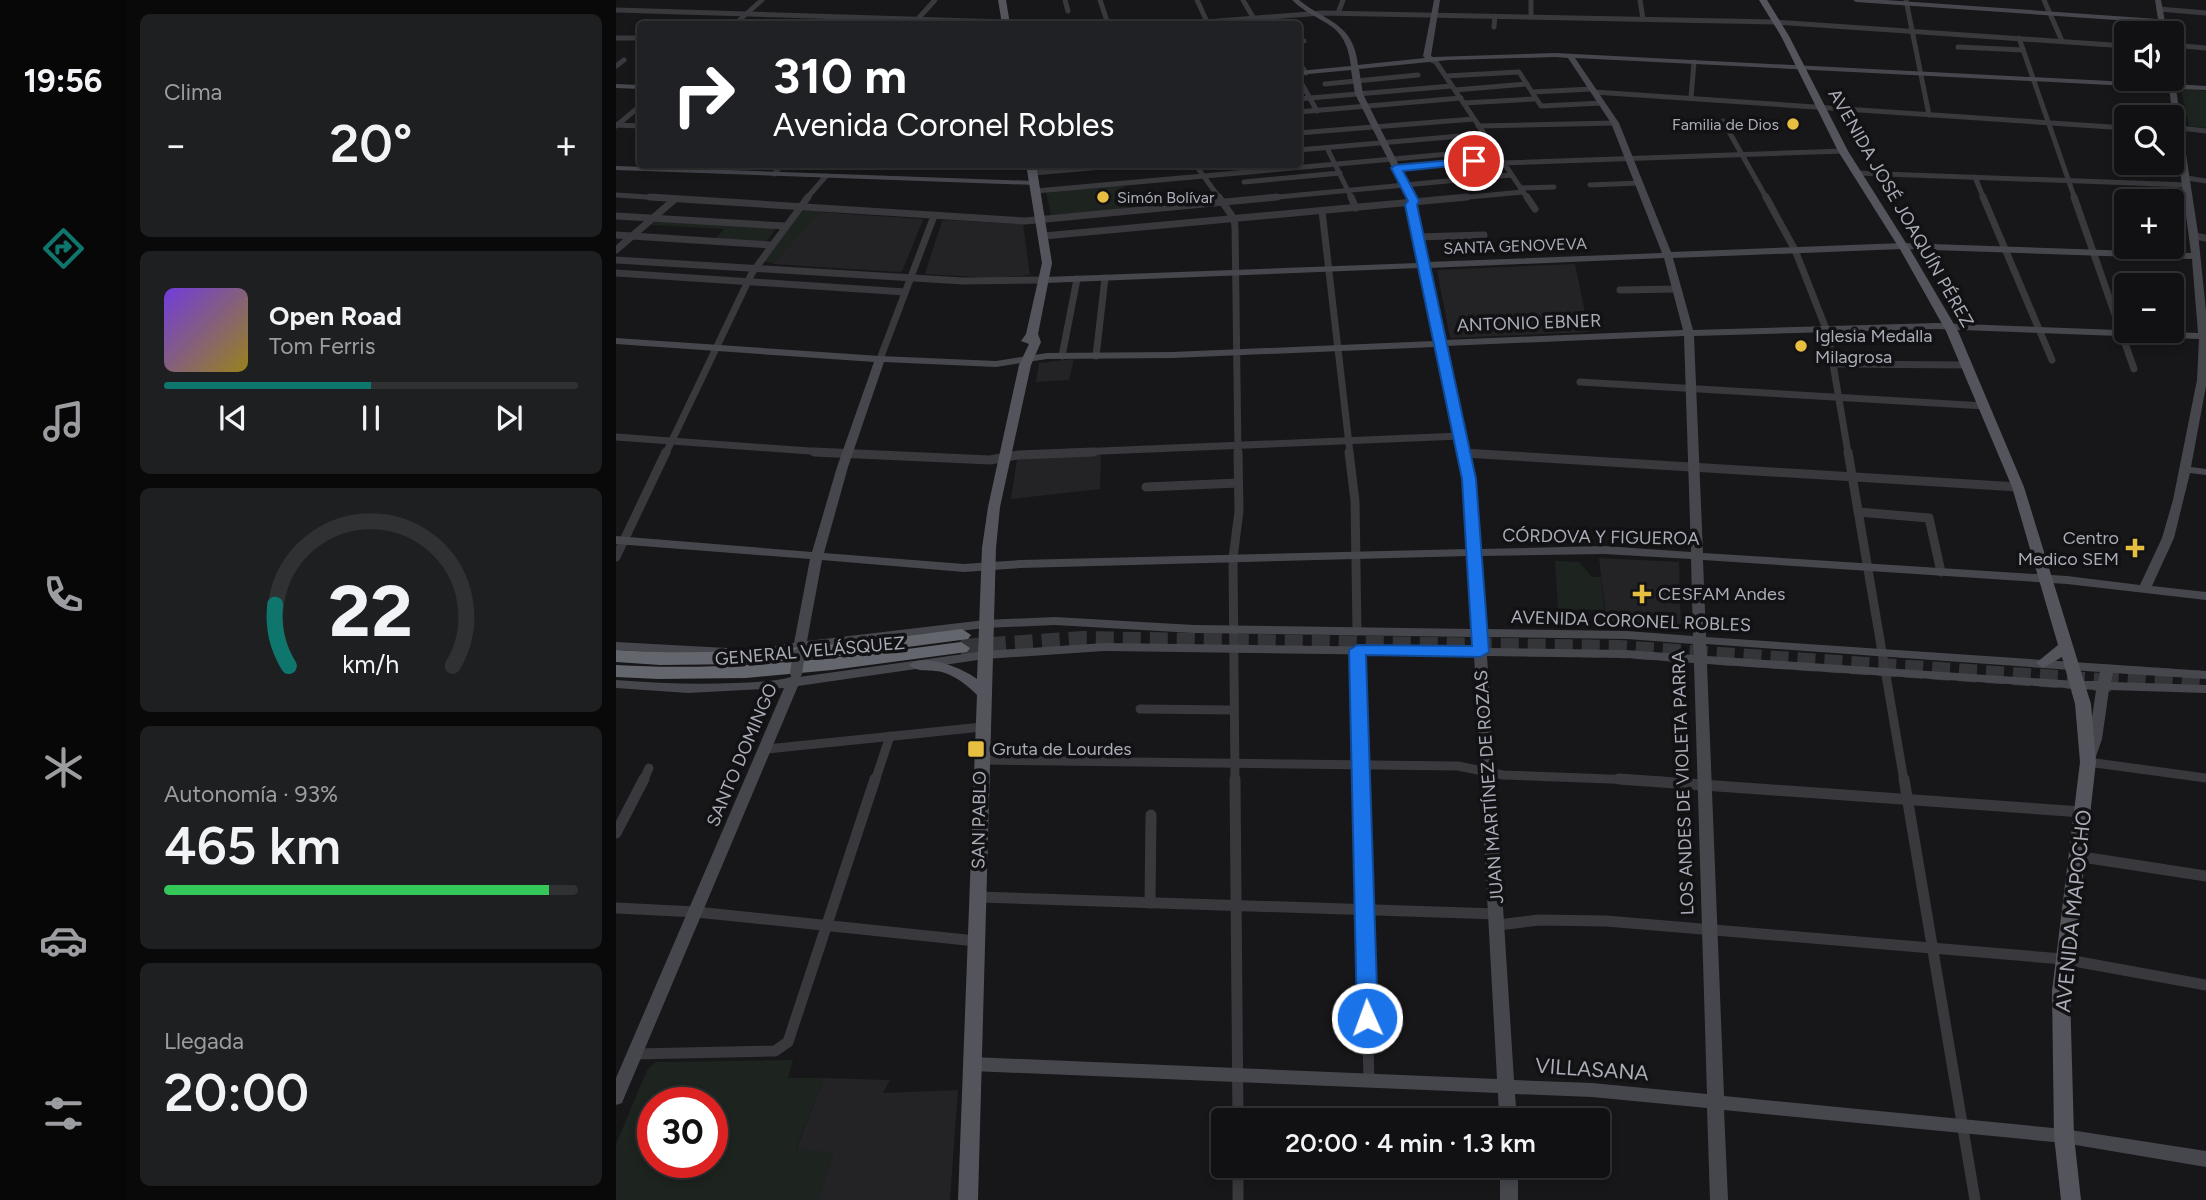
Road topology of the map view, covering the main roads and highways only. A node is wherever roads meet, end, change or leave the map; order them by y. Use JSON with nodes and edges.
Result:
{"nodes":[{"id":1,"x":1002,"y":0,"type":"edge"},
{"id":2,"x":1763,"y":0,"type":"edge"},
{"id":3,"x":1006,"y":21,"type":"edge"},
{"id":4,"x":1034,"y":178,"type":"edge"},
{"id":5,"x":2064,"y":648,"type":"junction"},
{"id":6,"x":616,"y":656,"type":"edge"},
{"id":7,"x":2043,"y":663,"type":"road end"},
{"id":8,"x":916,"y":665,"type":"road end"},
{"id":9,"x":616,"y":671,"type":"edge"},
{"id":10,"x":983,"y":692,"type":"junction"},
{"id":11,"x":2088,"y":762,"type":"joint"},
{"id":12,"x":968,"y":1200,"type":"edge"},
{"id":13,"x":2071,"y":1200,"type":"edge"}],
"edges":[{"from":1,"to":3,"type":"main road"},
{"from":2,"to":5,"type":"main road","name":"AVENIDA JOSÉ JOAQUÍN PÉREZ"},
{"from":4,"to":10,"type":"main road","name":"SAN PABLO"},
{"from":5,"to":7,"type":"main road"},
{"from":5,"to":11,"type":"main road","name":"AVENIDA JOSÉ JOAQUÍN PÉREZ"},
{"from":6,"to":9,"type":"highway","name":"GENERAL VELÁSQUEZ"},
{"from":8,"to":10,"type":"main road"},
{"from":10,"to":12,"type":"main road","name":"SAN PABLO"},
{"from":11,"to":13,"type":"main road","name":"AVENIDA MAPOCHO"}]}
